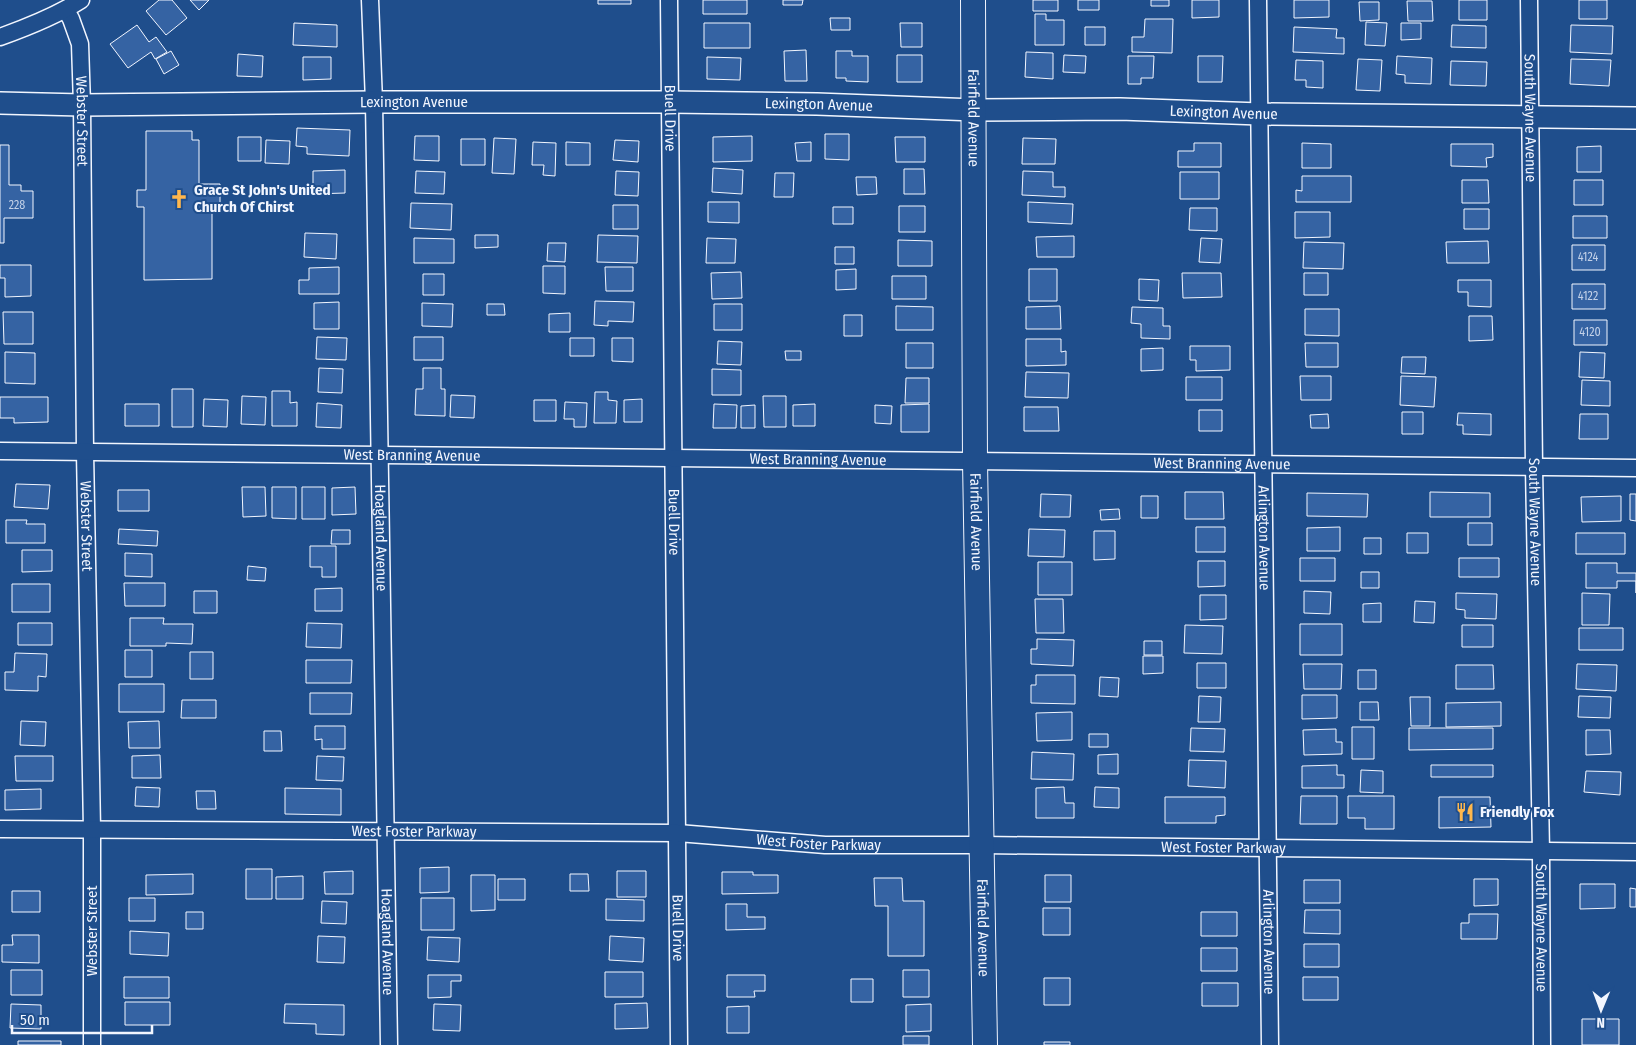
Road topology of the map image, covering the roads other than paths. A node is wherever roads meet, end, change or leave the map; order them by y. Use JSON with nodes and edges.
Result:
{"nodes":[{"id":1,"x":81,"y":0,"type":"edge"},
{"id":2,"x":370,"y":0,"type":"edge"},
{"id":3,"x":669,"y":0,"type":"edge"},
{"id":4,"x":973,"y":0,"type":"edge"},
{"id":5,"x":1258,"y":0,"type":"edge"},
{"id":6,"x":1529,"y":0,"type":"edge"},
{"id":7,"x":66,"y":10,"type":"junction"},
{"id":8,"x":0,"y":37,"type":"edge"},
{"id":9,"x":374,"y":102,"type":"junction"},
{"id":10,"x":670,"y":102,"type":"junction"},
{"id":11,"x":0,"y":103,"type":"edge"},
{"id":12,"x":82,"y":105,"type":"junction"},
{"id":13,"x":975,"y":110,"type":"junction"},
{"id":14,"x":1260,"y":114,"type":"junction"},
{"id":15,"x":1530,"y":117,"type":"junction"},
{"id":16,"x":1636,"y":118,"type":"edge"},
{"id":17,"x":0,"y":451,"type":"edge"},
{"id":18,"x":85,"y":452,"type":"junction"},
{"id":19,"x":380,"y":455,"type":"junction"},
{"id":20,"x":673,"y":458,"type":"junction"},
{"id":21,"x":976,"y":462,"type":"junction"},
{"id":22,"x":1263,"y":464,"type":"junction"},
{"id":23,"x":1534,"y":468,"type":"junction"},
{"id":24,"x":1636,"y":468,"type":"edge"},
{"id":25,"x":0,"y":829,"type":"edge"},
{"id":26,"x":92,"y":829,"type":"junction"},
{"id":27,"x":385,"y":831,"type":"junction"},
{"id":28,"x":678,"y":833,"type":"junction"},
{"id":29,"x":982,"y":845,"type":"junction"},
{"id":30,"x":1268,"y":848,"type":"junction"},
{"id":31,"x":1541,"y":852,"type":"junction"},
{"id":32,"x":1636,"y":852,"type":"edge"},
{"id":33,"x":92,"y":1045,"type":"edge"},
{"id":34,"x":389,"y":1045,"type":"edge"},
{"id":35,"x":679,"y":1045,"type":"edge"},
{"id":36,"x":985,"y":1045,"type":"edge"},
{"id":37,"x":1270,"y":1045,"type":"edge"},
{"id":38,"x":1542,"y":1045,"type":"edge"}],
"edges":[{"from":1,"to":7,"type":"street"},
{"from":2,"to":9,"type":"street","name":"Hoagland Avenue"},
{"from":3,"to":10,"type":"street","name":"Buell Drive"},
{"from":4,"to":13,"type":"main road","name":"Fairfield Avenue"},
{"from":5,"to":14,"type":"street","name":"Arlington Avenue"},
{"from":6,"to":15,"type":"street","name":"South Wayne Avenue"},
{"from":7,"to":8,"type":"street"},
{"from":7,"to":12,"type":"street","name":"Webster Street"},
{"from":9,"to":10,"type":"street","name":"Lexington Avenue"},
{"from":9,"to":12,"type":"street","name":"Lexington Avenue"},
{"from":9,"to":19,"type":"street","name":"Hoagland Avenue"},
{"from":10,"to":13,"type":"street","name":"Lexington Avenue"},
{"from":10,"to":20,"type":"street","name":"Buell Drive"},
{"from":11,"to":12,"type":"street","name":"Lexington Avenue"},
{"from":12,"to":18,"type":"street","name":"Webster Street"},
{"from":13,"to":14,"type":"street","name":"Lexington Avenue"},
{"from":13,"to":21,"type":"main road","name":"Fairfield Avenue"},
{"from":14,"to":15,"type":"street","name":"Lexington Avenue"},
{"from":14,"to":22,"type":"street","name":"Arlington Avenue"},
{"from":15,"to":16,"type":"street","name":"Lexington Avenue"},
{"from":15,"to":23,"type":"street","name":"South Wayne Avenue"},
{"from":17,"to":18,"type":"street","name":"West Branning Avenue"},
{"from":18,"to":19,"type":"street","name":"West Branning Avenue"},
{"from":18,"to":26,"type":"street","name":"Webster Street"},
{"from":19,"to":20,"type":"street","name":"West Branning Avenue"},
{"from":19,"to":27,"type":"street","name":"Hoagland Avenue"},
{"from":20,"to":21,"type":"street","name":"West Branning Avenue"},
{"from":20,"to":28,"type":"street","name":"Buell Drive"},
{"from":21,"to":22,"type":"street","name":"West Branning Avenue"},
{"from":21,"to":29,"type":"main road","name":"Fairfield Avenue"},
{"from":22,"to":23,"type":"street","name":"West Branning Avenue"},
{"from":22,"to":30,"type":"street","name":"Arlington Avenue"},
{"from":23,"to":24,"type":"street","name":"West Branning Avenue"},
{"from":23,"to":31,"type":"street","name":"South Wayne Avenue"},
{"from":25,"to":26,"type":"street","name":"West Foster Parkway"},
{"from":26,"to":27,"type":"street","name":"West Foster Parkway"},
{"from":26,"to":33,"type":"street","name":"Webster Street"},
{"from":27,"to":28,"type":"street","name":"West Foster Parkway"},
{"from":27,"to":34,"type":"street","name":"Hoagland Avenue"},
{"from":28,"to":29,"type":"street","name":"West Foster Parkway"},
{"from":28,"to":35,"type":"street","name":"Buell Drive"},
{"from":29,"to":30,"type":"street","name":"West Foster Parkway"},
{"from":29,"to":36,"type":"main road","name":"Fairfield Avenue"},
{"from":30,"to":31,"type":"street","name":"West Foster Parkway"},
{"from":30,"to":37,"type":"street","name":"Arlington Avenue"},
{"from":31,"to":32,"type":"street","name":"West Foster Parkway"},
{"from":31,"to":38,"type":"street","name":"South Wayne Avenue"}]}
